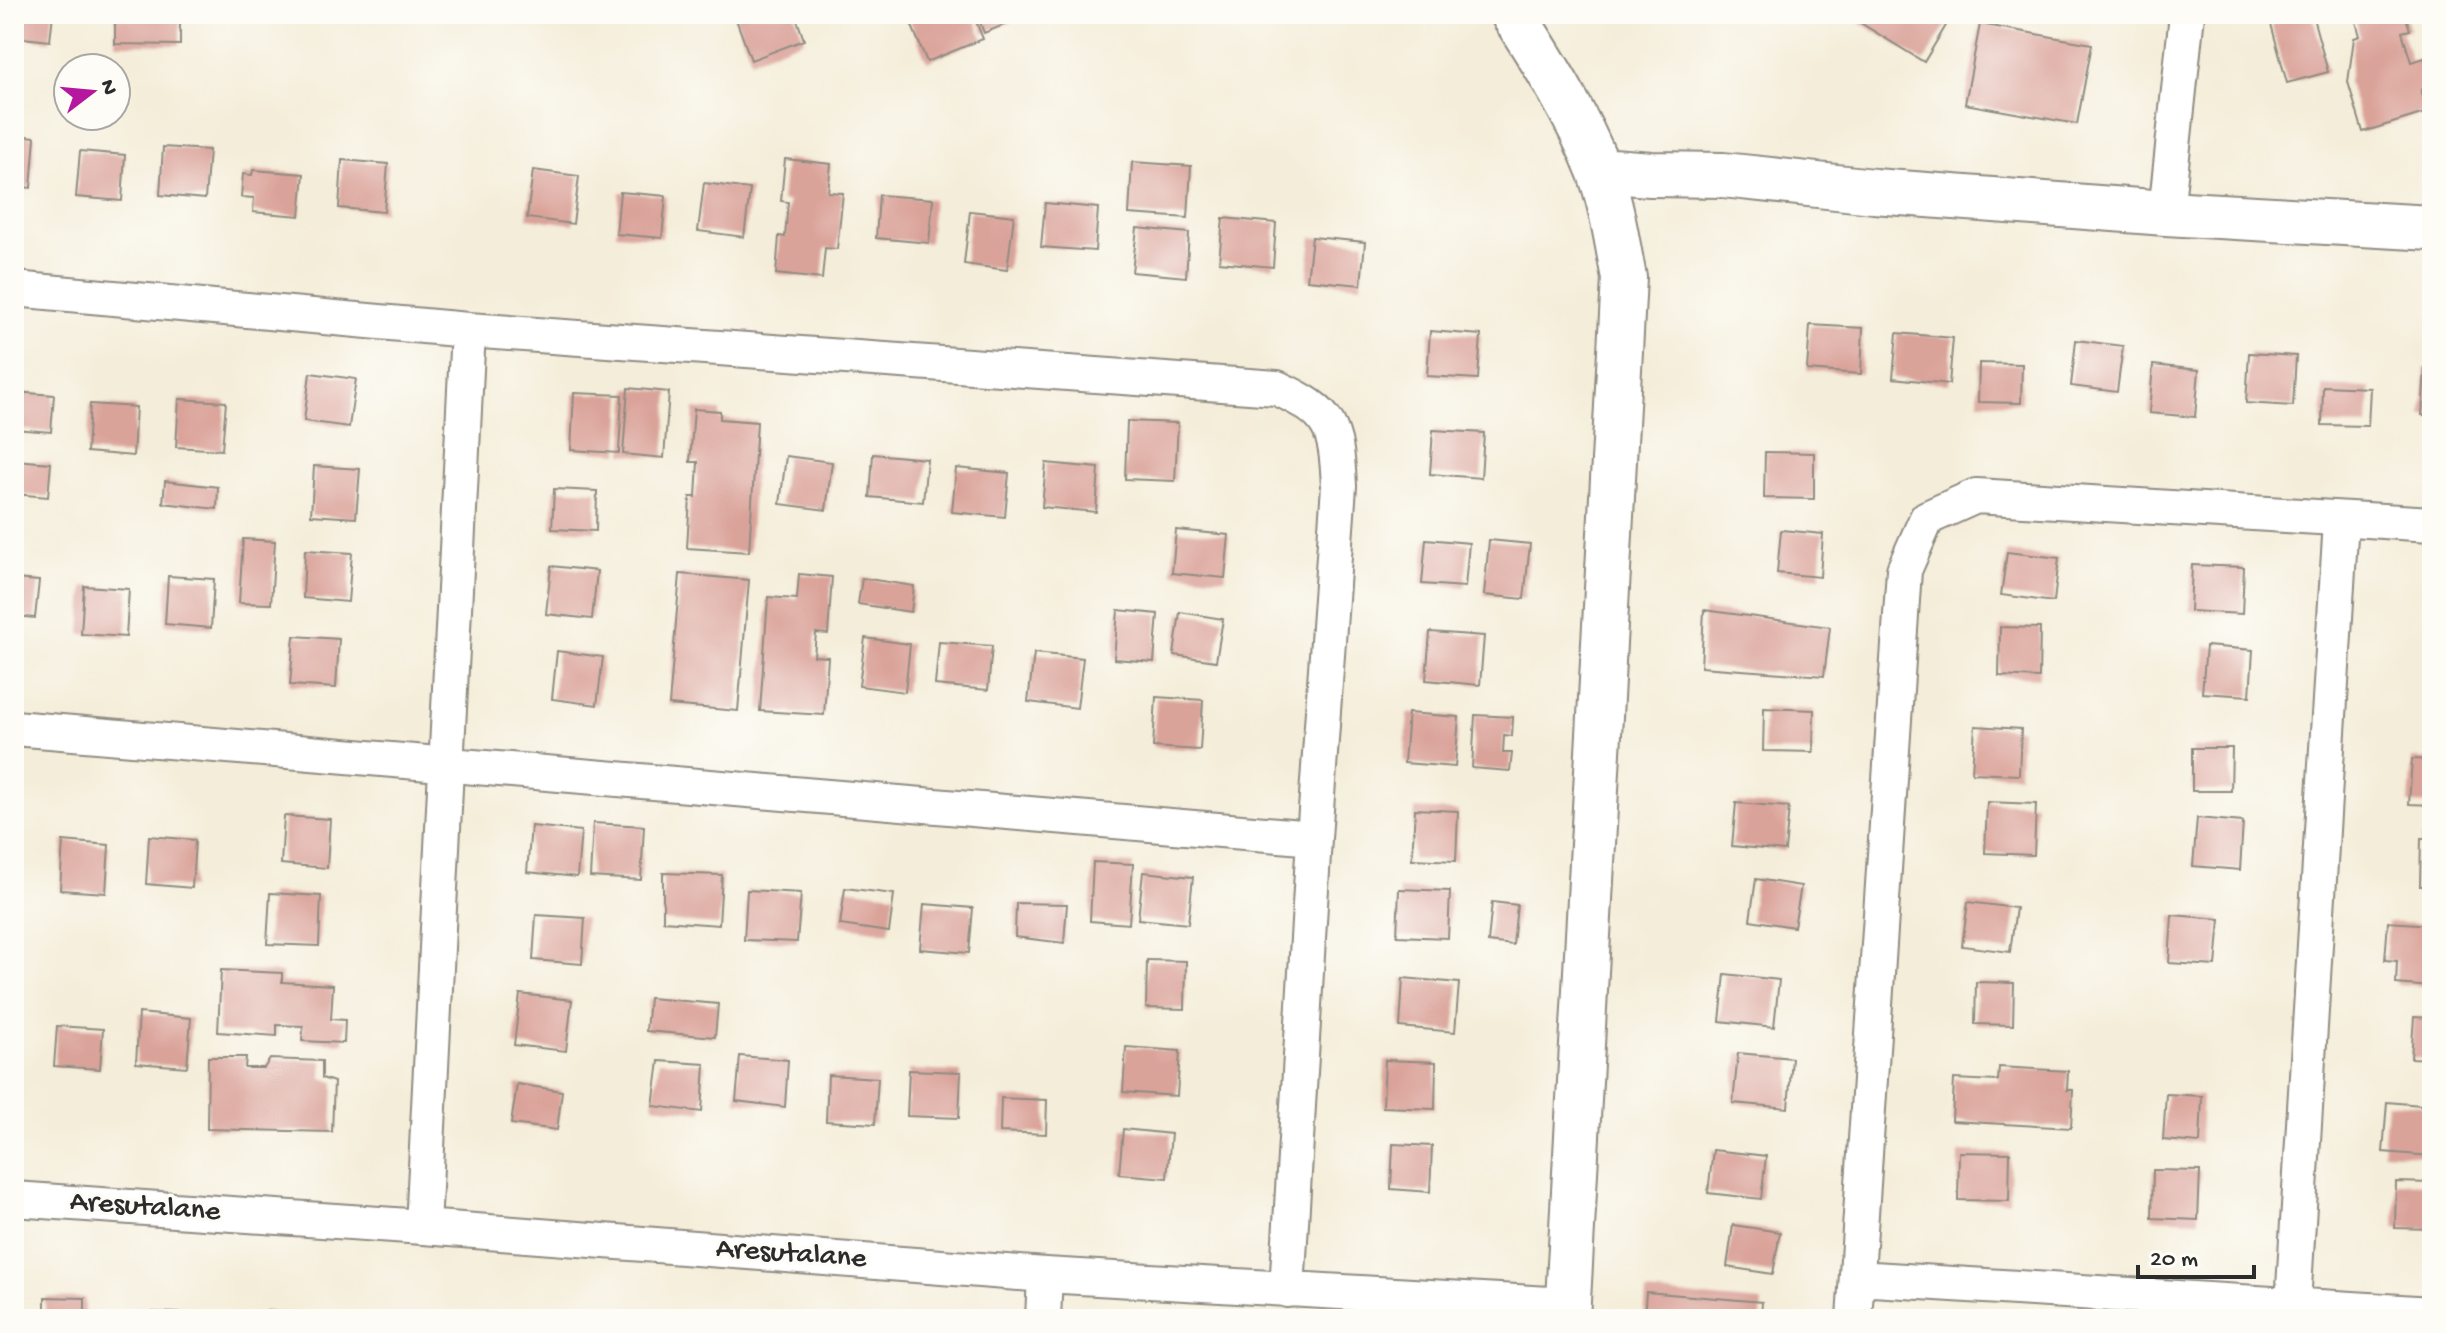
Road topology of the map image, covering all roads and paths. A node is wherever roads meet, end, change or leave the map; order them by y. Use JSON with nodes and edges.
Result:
{"nodes":[{"id":1,"x":1513,"y":14,"type":"edge"},
{"id":2,"x":2187,"y":14,"type":"edge"},
{"id":3,"x":1599,"y":170,"type":"junction"},
{"id":4,"x":2166,"y":213,"type":"junction"},
{"id":5,"x":2432,"y":228,"type":"edge"},
{"id":6,"x":14,"y":289,"type":"edge"},
{"id":7,"x":468,"y":330,"type":"junction"},
{"id":8,"x":2341,"y":520,"type":"junction"},
{"id":9,"x":2432,"y":524,"type":"edge"},
{"id":10,"x":14,"y":728,"type":"edge"},
{"id":11,"x":447,"y":764,"type":"junction"},
{"id":12,"x":1314,"y":838,"type":"junction"},
{"id":13,"x":14,"y":1199,"type":"edge"},
{"id":14,"x":423,"y":1227,"type":"junction"},
{"id":15,"x":1045,"y":1275,"type":"junction"},
{"id":16,"x":1857,"y":1278,"type":"junction"},
{"id":17,"x":1287,"y":1290,"type":"junction"},
{"id":18,"x":2293,"y":1304,"type":"junction"},
{"id":19,"x":1568,"y":1312,"type":"edge"},
{"id":20,"x":2432,"y":1314,"type":"edge"},
{"id":21,"x":1043,"y":1319,"type":"edge"},
{"id":22,"x":1854,"y":1319,"type":"edge"}],
"edges":[{"from":1,"to":3,"type":"street"},
{"from":2,"to":4,"type":"street"},
{"from":3,"to":4,"type":"street"},
{"from":3,"to":19,"type":"street"},
{"from":4,"to":5,"type":"street"},
{"from":6,"to":7,"type":"street"},
{"from":7,"to":11,"type":"street"},
{"from":7,"to":12,"type":"street"},
{"from":8,"to":9,"type":"street"},
{"from":8,"to":16,"type":"street"},
{"from":8,"to":18,"type":"street"},
{"from":10,"to":11,"type":"street"},
{"from":11,"to":12,"type":"street"},
{"from":11,"to":14,"type":"street"},
{"from":12,"to":17,"type":"street"},
{"from":13,"to":14,"type":"street","name":"Aresutalane"},
{"from":14,"to":15,"type":"street","name":"Aresutalane"},
{"from":15,"to":17,"type":"street","name":"Aresutalane"},
{"from":15,"to":21,"type":"street"},
{"from":16,"to":18,"type":"street"},
{"from":16,"to":22,"type":"street"},
{"from":17,"to":19,"type":"street","name":"Aresutalane"},
{"from":18,"to":20,"type":"street"}]}
